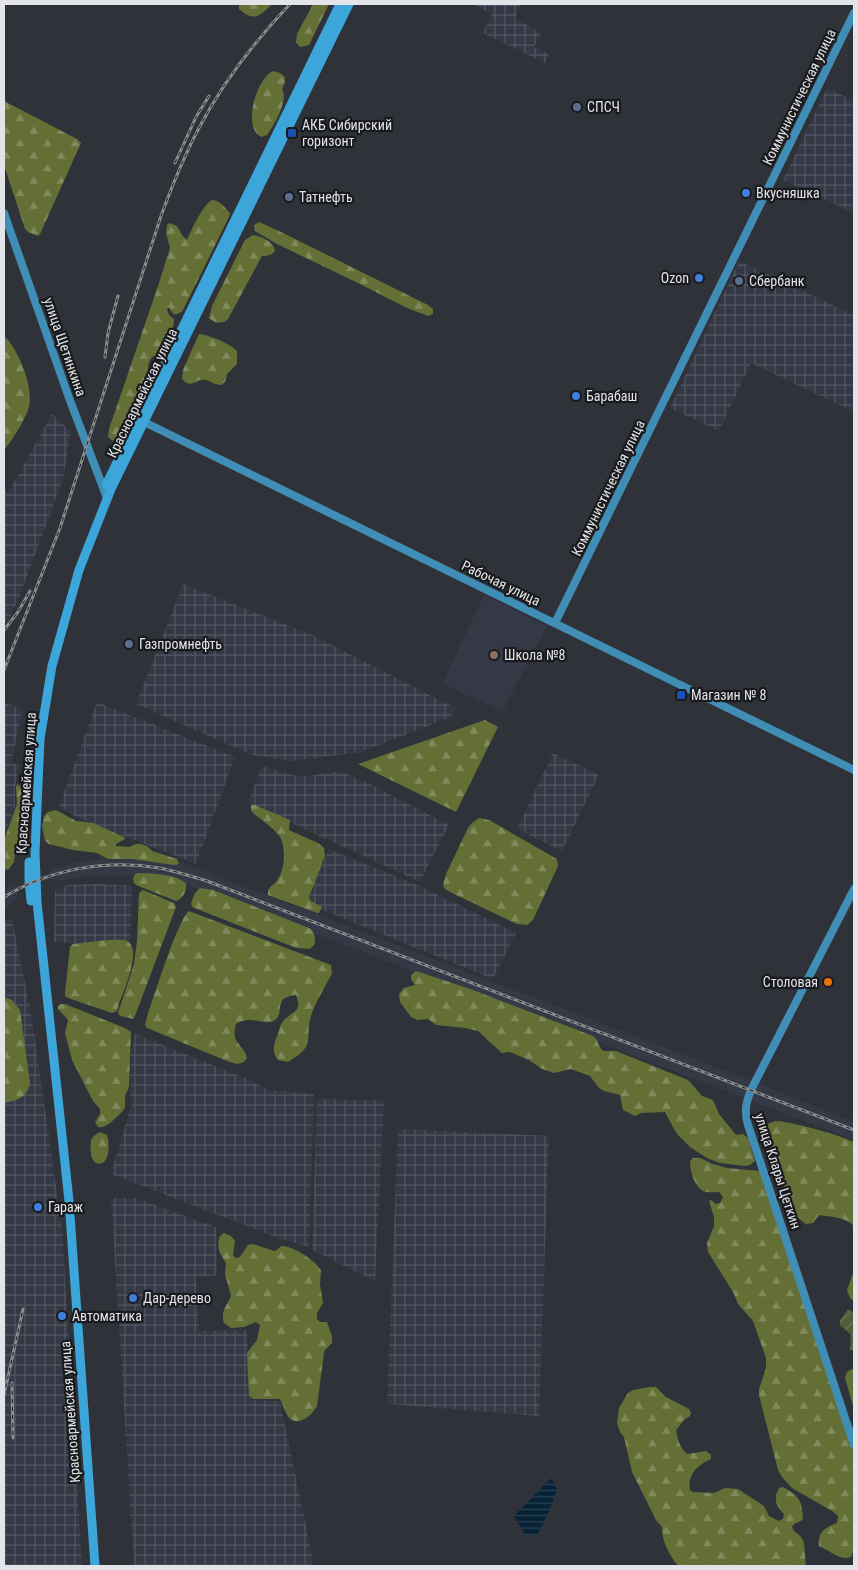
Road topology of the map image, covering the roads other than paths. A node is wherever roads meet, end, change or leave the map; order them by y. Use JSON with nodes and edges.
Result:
{"nodes":[{"id":1,"x":340,"y":4,"type":"edge"},
{"id":2,"x":349,"y":4,"type":"edge"},
{"id":3,"x":854,"y":13,"type":"edge"},
{"id":4,"x":4,"y":214,"type":"edge"},
{"id":5,"x":140,"y":420,"type":"junction"},
{"id":6,"x":104,"y":488,"type":"junction"},
{"id":7,"x":107,"y":498,"type":"junction"},
{"id":8,"x":555,"y":623,"type":"junction"},
{"id":9,"x":854,"y":770,"type":"edge"},
{"id":10,"x":854,"y":889,"type":"edge"},
{"id":11,"x":854,"y":1445,"type":"edge"},
{"id":12,"x":90,"y":1566,"type":"edge"},
{"id":13,"x":94,"y":1566,"type":"edge"}],
"edges":[{"from":1,"to":5,"type":"main road","name":"Красноармейская улица"},
{"from":2,"to":5,"type":"main road","name":"Красноармейская улица"},
{"from":3,"to":8,"type":"street","name":"Коммунистическая улица"},
{"from":4,"to":6,"type":"street","name":"улица Щетинкина"},
{"from":5,"to":6,"type":"main road","name":"Красноармейская улица"},
{"from":5,"to":7,"type":"main road","name":"Красноармейская улица"},
{"from":5,"to":8,"type":"street","name":"Рабочая улица"},
{"from":6,"to":7,"type":"street","name":"улица Щетинкина"},
{"from":6,"to":12,"type":"main road","name":"Красноармейская улица"},
{"from":7,"to":13,"type":"main road","name":"Красноармейская улица"},
{"from":8,"to":9,"type":"street","name":"Рабочая улица"},
{"from":10,"to":11,"type":"street","name":"улица Клары Цеткин"}]}
